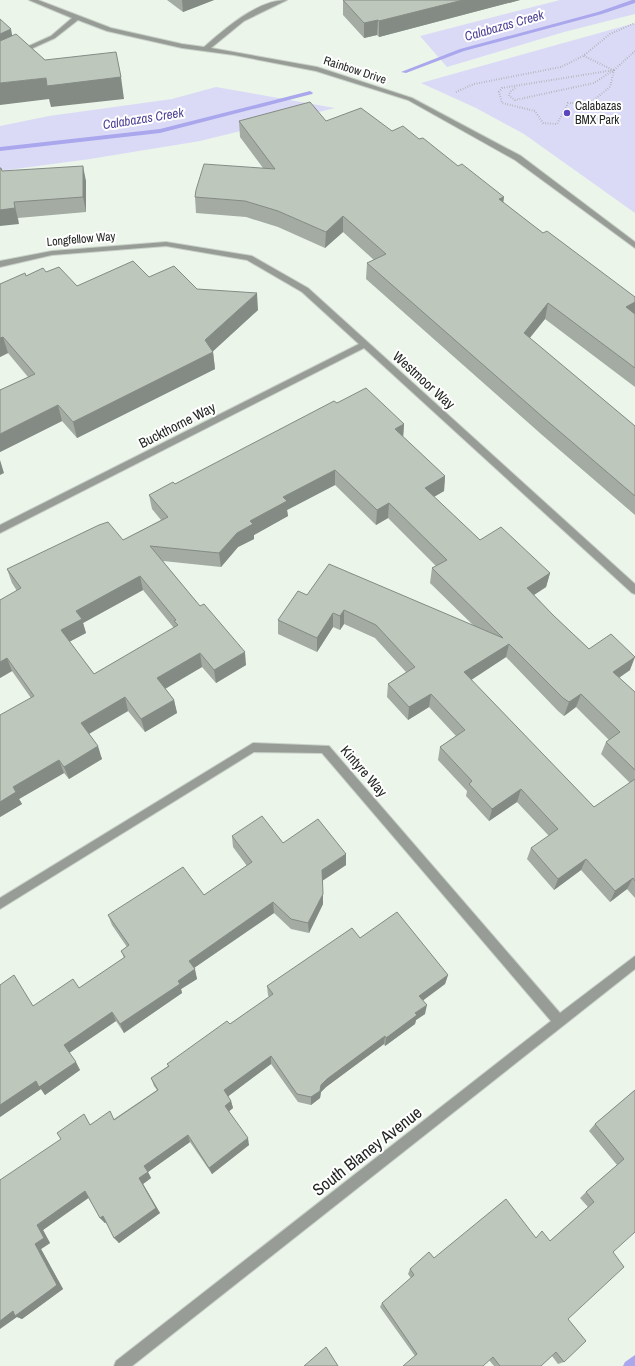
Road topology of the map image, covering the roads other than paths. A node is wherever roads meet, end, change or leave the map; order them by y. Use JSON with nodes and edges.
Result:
{"nodes":[{"id":1,"x":32,"y":0,"type":"edge"},
{"id":2,"x":264,"y":0,"type":"edge"},
{"id":3,"x":284,"y":0,"type":"edge"},
{"id":4,"x":270,"y":5,"type":"junction"},
{"id":5,"x":76,"y":18,"type":"junction"},
{"id":6,"x":206,"y":49,"type":"junction"},
{"id":7,"x":0,"y":61,"type":"edge"},
{"id":8,"x":166,"y":244,"type":"joint"},
{"id":9,"x":635,"y":246,"type":"edge"},
{"id":10,"x":0,"y":264,"type":"edge"},
{"id":11,"x":366,"y":344,"type":"junction"},
{"id":12,"x":0,"y":529,"type":"edge"},
{"id":13,"x":635,"y":590,"type":"edge"},
{"id":14,"x":0,"y":904,"type":"edge"},
{"id":15,"x":635,"y":962,"type":"edge"},
{"id":16,"x":559,"y":1021,"type":"junction"},
{"id":17,"x":121,"y":1366,"type":"edge"}],
"edges":[{"from":1,"to":5,"type":"street","name":"Rainbow Drive"},
{"from":2,"to":4,"type":"street"},
{"from":3,"to":4,"type":"street"},
{"from":4,"to":6,"type":"street"},
{"from":5,"to":6,"type":"street","name":"Rainbow Drive"},
{"from":5,"to":7,"type":"street"},
{"from":6,"to":9,"type":"street","name":"Rainbow Drive"},
{"from":8,"to":10,"type":"street","name":"Longfellow Way"},
{"from":8,"to":11,"type":"street","name":"Westmoor Way"},
{"from":11,"to":12,"type":"street","name":"Buckthorne Way"},
{"from":11,"to":13,"type":"street","name":"Westmoor Way"},
{"from":14,"to":16,"type":"street","name":"Kintyre Way"},
{"from":15,"to":16,"type":"street","name":"South Blaney Avenue"},
{"from":16,"to":17,"type":"street","name":"South Blaney Avenue"}]}
